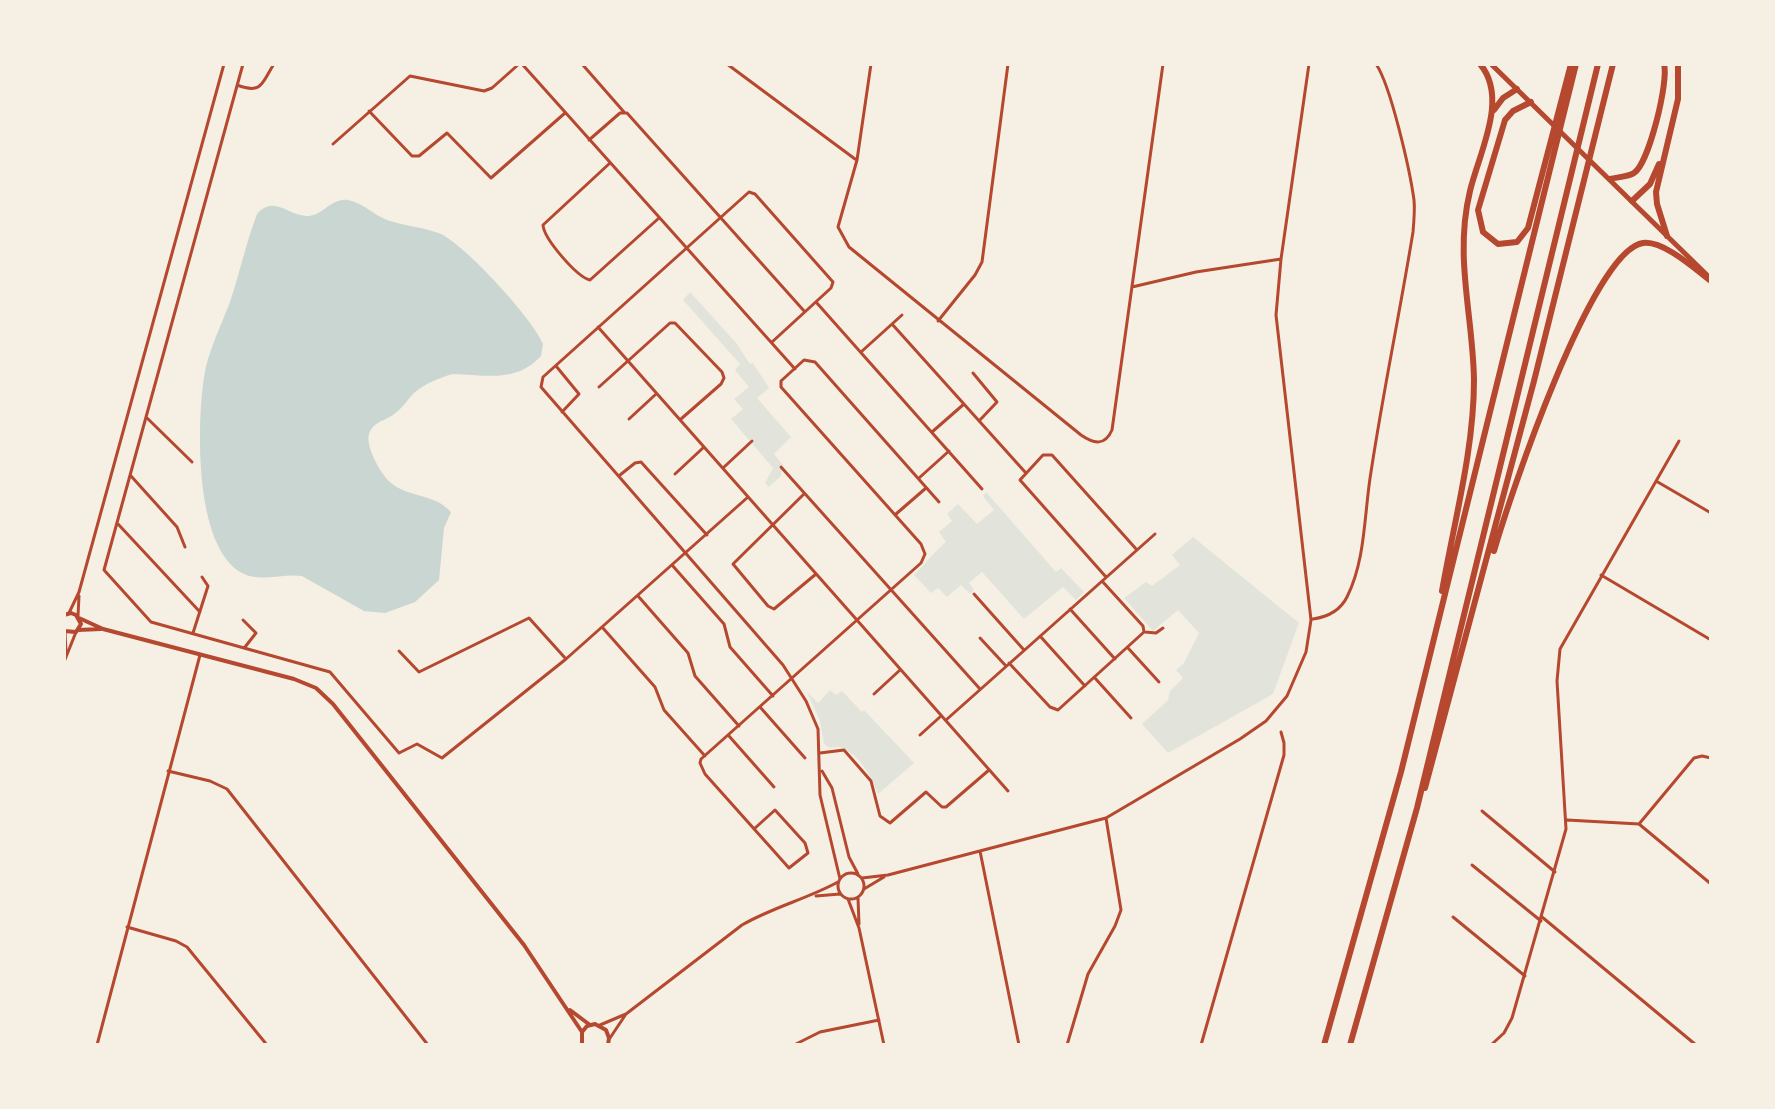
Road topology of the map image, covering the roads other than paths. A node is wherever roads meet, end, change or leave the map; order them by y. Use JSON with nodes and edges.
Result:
{"nodes":[{"id":1,"x":224,"y":64,"type":"edge"},
{"id":2,"x":243,"y":64,"type":"edge"},
{"id":3,"x":274,"y":64,"type":"edge"},
{"id":4,"x":521,"y":64,"type":"edge"},
{"id":5,"x":582,"y":64,"type":"edge"},
{"id":6,"x":727,"y":64,"type":"edge"},
{"id":7,"x":871,"y":64,"type":"edge"},
{"id":8,"x":1008,"y":64,"type":"edge"},
{"id":9,"x":1163,"y":64,"type":"edge"},
{"id":10,"x":1309,"y":64,"type":"edge"},
{"id":11,"x":1376,"y":64,"type":"edge"},
{"id":12,"x":1480,"y":64,"type":"edge"},
{"id":13,"x":1491,"y":64,"type":"edge"},
{"id":14,"x":1573,"y":64,"type":"edge"},
{"id":15,"x":1598,"y":64,"type":"edge"},
{"id":16,"x":1613,"y":64,"type":"edge"},
{"id":17,"x":1664,"y":64,"type":"edge"},
{"id":18,"x":1678,"y":64,"type":"edge"},
{"id":19,"x":237,"y":85,"type":"junction"},
{"id":20,"x":1517,"y":89,"type":"junction"},
{"id":21,"x":1534,"y":105,"type":"junction"},
{"id":22,"x":369,"y":111,"type":"junction"},
{"id":23,"x":624,"y":112,"type":"junction"},
{"id":24,"x":565,"y":113,"type":"junction"},
{"id":25,"x":1492,"y":113,"type":"junction"},
{"id":26,"x":589,"y":140,"type":"junction"},
{"id":27,"x":1667,"y":142,"type":"junction"},
{"id":28,"x":333,"y":144,"type":"dead end"},
{"id":29,"x":857,"y":160,"type":"junction"},
{"id":30,"x":610,"y":163,"type":"junction"},
{"id":31,"x":1610,"y":179,"type":"junction"},
{"id":32,"x":1632,"y":201,"type":"junction"},
{"id":33,"x":719,"y":217,"type":"junction"},
{"id":34,"x":659,"y":218,"type":"junction"},
{"id":35,"x":1667,"y":236,"type":"junction"},
{"id":36,"x":685,"y":247,"type":"junction"},
{"id":37,"x":1281,"y":259,"type":"junction"},
{"id":38,"x":1711,"y":280,"type":"edge"},
{"id":39,"x":1132,"y":287,"type":"junction"},
{"id":40,"x":816,"y":302,"type":"junction"},
{"id":41,"x":805,"y":312,"type":"junction"},
{"id":42,"x":902,"y":315,"type":"dead end"},
{"id":43,"x":938,"y":321,"type":"junction"},
{"id":44,"x":892,"y":324,"type":"junction"},
{"id":45,"x":598,"y":327,"type":"junction"},
{"id":46,"x":772,"y":342,"type":"junction"},
{"id":47,"x":861,"y":352,"type":"junction"},
{"id":48,"x":628,"y":361,"type":"junction"},
{"id":49,"x":556,"y":366,"type":"junction"},
{"id":50,"x":795,"y":369,"type":"junction"},
{"id":51,"x":973,"y":373,"type":"dead end"},
{"id":52,"x":599,"y":387,"type":"dead end"},
{"id":53,"x":657,"y":394,"type":"junction"},
{"id":54,"x":964,"y":404,"type":"junction"},
{"id":55,"x":562,"y":412,"type":"junction"},
{"id":56,"x":147,"y":418,"type":"junction"},
{"id":57,"x":629,"y":419,"type":"dead end"},
{"id":58,"x":680,"y":420,"type":"junction"},
{"id":59,"x":979,"y":421,"type":"junction"},
{"id":60,"x":932,"y":432,"type":"junction"},
{"id":61,"x":752,"y":441,"type":"dead end"},
{"id":62,"x":1679,"y":441,"type":"dead end"},
{"id":63,"x":704,"y":447,"type":"junction"},
{"id":64,"x":949,"y":451,"type":"junction"},
{"id":65,"x":192,"y":462,"type":"dead end"},
{"id":66,"x":781,"y":467,"type":"dead end"},
{"id":67,"x":723,"y":468,"type":"junction"},
{"id":68,"x":1025,"y":472,"type":"junction"},
{"id":69,"x":675,"y":474,"type":"dead end"},
{"id":70,"x":131,"y":476,"type":"junction"},
{"id":71,"x":620,"y":476,"type":"junction"},
{"id":72,"x":918,"y":479,"type":"junction"},
{"id":73,"x":1656,"y":481,"type":"junction"},
{"id":74,"x":926,"y":488,"type":"junction"},
{"id":75,"x":982,"y":489,"type":"dead end"},
{"id":76,"x":804,"y":494,"type":"junction"},
{"id":77,"x":748,"y":497,"type":"junction"},
{"id":78,"x":939,"y":502,"type":"dead end"},
{"id":79,"x":1711,"y":513,"type":"edge"},
{"id":80,"x":895,"y":515,"type":"junction"},
{"id":81,"x":118,"y":523,"type":"junction"},
{"id":82,"x":773,"y":526,"type":"junction"},
{"id":83,"x":1155,"y":534,"type":"dead end"},
{"id":84,"x":707,"y":535,"type":"junction"},
{"id":85,"x":185,"y":547,"type":"dead end"},
{"id":86,"x":1137,"y":550,"type":"junction"},
{"id":87,"x":686,"y":553,"type":"junction"},
{"id":88,"x":672,"y":565,"type":"junction"},
{"id":89,"x":816,"y":574,"type":"junction"},
{"id":90,"x":1601,"y":575,"type":"junction"},
{"id":91,"x":202,"y":577,"type":"dead end"},
{"id":92,"x":1104,"y":579,"type":"junction"},
{"id":93,"x":890,"y":591,"type":"junction"},
{"id":94,"x":79,"y":592,"type":"junction"},
{"id":95,"x":974,"y":594,"type":"dead end"},
{"id":96,"x":638,"y":596,"type":"junction"},
{"id":97,"x":1070,"y":609,"type":"junction"},
{"id":98,"x":1474,"y":610,"type":"junction"},
{"id":99,"x":1441,"y":611,"type":"junction"},
{"id":100,"x":200,"y":612,"type":"junction"},
{"id":101,"x":66,"y":614,"type":"edge"},
{"id":102,"x":79,"y":617,"type":"junction"},
{"id":103,"x":243,"y":620,"type":"dead end"},
{"id":104,"x":1311,"y":620,"type":"junction"},
{"id":105,"x":857,"y":621,"type":"junction"},
{"id":106,"x":602,"y":627,"type":"junction"},
{"id":107,"x":1163,"y":628,"type":"dead end"},
{"id":108,"x":103,"y":629,"type":"junction"},
{"id":109,"x":64,"y":631,"type":"edge"},
{"id":110,"x":77,"y":631,"type":"junction"},
{"id":111,"x":1144,"y":632,"type":"junction"},
{"id":112,"x":193,"y":633,"type":"junction"},
{"id":113,"x":1040,"y":636,"type":"junction"},
{"id":114,"x":980,"y":638,"type":"dead end"},
{"id":115,"x":1711,"y":640,"type":"edge"},
{"id":116,"x":245,"y":647,"type":"junction"},
{"id":117,"x":1128,"y":648,"type":"junction"},
{"id":118,"x":1024,"y":650,"type":"junction"},
{"id":119,"x":399,"y":651,"type":"dead end"},
{"id":120,"x":66,"y":655,"type":"edge"},
{"id":121,"x":200,"y":655,"type":"junction"},
{"id":122,"x":566,"y":659,"type":"junction"},
{"id":123,"x":1115,"y":659,"type":"junction"},
{"id":124,"x":64,"y":662,"type":"edge"},
{"id":125,"x":1008,"y":664,"type":"junction"},
{"id":126,"x":900,"y":670,"type":"junction"},
{"id":127,"x":1094,"y":677,"type":"junction"},
{"id":128,"x":792,"y":679,"type":"junction"},
{"id":129,"x":1159,"y":682,"type":"dead end"},
{"id":130,"x":1085,"y":686,"type":"junction"},
{"id":131,"x":980,"y":689,"type":"junction"},
{"id":132,"x":874,"y":694,"type":"dead end"},
{"id":133,"x":773,"y":696,"type":"junction"},
{"id":134,"x":760,"y":707,"type":"junction"},
{"id":135,"x":941,"y":716,"type":"junction"},
{"id":136,"x":1131,"y":718,"type":"dead end"},
{"id":137,"x":945,"y":720,"type":"junction"},
{"id":138,"x":739,"y":726,"type":"junction"},
{"id":139,"x":1281,"y":732,"type":"dead end"},
{"id":140,"x":920,"y":735,"type":"dead end"},
{"id":141,"x":728,"y":736,"type":"junction"},
{"id":142,"x":820,"y":753,"type":"junction"},
{"id":143,"x":705,"y":756,"type":"junction"},
{"id":144,"x":805,"y":758,"type":"dead end"},
{"id":145,"x":1711,"y":758,"type":"edge"},
{"id":146,"x":820,"y":767,"type":"junction"},
{"id":147,"x":989,"y":770,"type":"junction"},
{"id":148,"x":168,"y":771,"type":"junction"},
{"id":149,"x":774,"y":787,"type":"dead end"},
{"id":150,"x":1008,"y":791,"type":"dead end"},
{"id":151,"x":1417,"y":808,"type":"junction"},
{"id":152,"x":1482,"y":811,"type":"dead end"},
{"id":153,"x":1106,"y":818,"type":"junction"},
{"id":154,"x":1567,"y":820,"type":"junction"},
{"id":155,"x":1639,"y":824,"type":"junction"},
{"id":156,"x":754,"y":829,"type":"junction"},
{"id":157,"x":980,"y":851,"type":"junction"},
{"id":158,"x":1472,"y":865,"type":"dead end"},
{"id":159,"x":1555,"y":872,"type":"junction"},
{"id":160,"x":858,"y":874,"type":"junction"},
{"id":161,"x":888,"y":875,"type":"junction"},
{"id":162,"x":862,"y":878,"type":"junction"},
{"id":163,"x":839,"y":881,"type":"junction"},
{"id":164,"x":1711,"y":884,"type":"edge"},
{"id":165,"x":864,"y":889,"type":"junction"},
{"id":166,"x":840,"y":894,"type":"junction"},
{"id":167,"x":812,"y":896,"type":"junction"},
{"id":168,"x":858,"y":898,"type":"junction"},
{"id":169,"x":848,"y":899,"type":"junction"},
{"id":170,"x":1453,"y":917,"type":"dead end"},
{"id":171,"x":1542,"y":919,"type":"junction"},
{"id":172,"x":127,"y":927,"type":"junction"},
{"id":173,"x":859,"y":928,"type":"junction"},
{"id":174,"x":1525,"y":976,"type":"junction"},
{"id":175,"x":568,"y":1009,"type":"junction"},
{"id":176,"x":626,"y":1014,"type":"junction"},
{"id":177,"x":879,"y":1020,"type":"junction"},
{"id":178,"x":590,"y":1025,"type":"junction"},
{"id":179,"x":600,"y":1025,"type":"junction"},
{"id":180,"x":582,"y":1032,"type":"junction"},
{"id":181,"x":609,"y":1038,"type":"junction"},
{"id":182,"x":579,"y":1043,"type":"edge"},
{"id":183,"x":97,"y":1045,"type":"edge"},
{"id":184,"x":267,"y":1045,"type":"edge"},
{"id":185,"x":428,"y":1045,"type":"edge"},
{"id":186,"x":608,"y":1045,"type":"edge"},
{"id":187,"x":794,"y":1045,"type":"edge"},
{"id":188,"x":884,"y":1045,"type":"edge"},
{"id":189,"x":1019,"y":1045,"type":"edge"},
{"id":190,"x":1067,"y":1045,"type":"edge"},
{"id":191,"x":1201,"y":1045,"type":"edge"},
{"id":192,"x":1324,"y":1045,"type":"edge"},
{"id":193,"x":1350,"y":1045,"type":"edge"},
{"id":194,"x":1491,"y":1045,"type":"edge"},
{"id":195,"x":1696,"y":1045,"type":"edge"}],
"edges":[{"from":1,"to":94,"type":"street"},
{"from":2,"to":19,"type":"street"},
{"from":3,"to":19,"type":"street"},
{"from":4,"to":22,"type":"street"},
{"from":4,"to":24,"type":"street"},
{"from":5,"to":23,"type":"street"},
{"from":6,"to":29,"type":"street"},
{"from":7,"to":29,"type":"street"},
{"from":8,"to":43,"type":"street"},
{"from":9,"to":39,"type":"street"},
{"from":10,"to":37,"type":"street"},
{"from":11,"to":104,"type":"street"},
{"from":12,"to":25,"type":"highway"},
{"from":13,"to":20,"type":"main road"},
{"from":14,"to":21,"type":"highway"},
{"from":14,"to":99,"type":"highway"},
{"from":15,"to":151,"type":"highway"},
{"from":16,"to":98,"type":"highway"},
{"from":17,"to":31,"type":"highway"},
{"from":18,"to":27,"type":"highway"},
{"from":19,"to":56,"type":"street"},
{"from":20,"to":21,"type":"main road"},
{"from":20,"to":25,"type":"highway"},
{"from":21,"to":31,"type":"main road"},
{"from":22,"to":24,"type":"street"},
{"from":22,"to":28,"type":"street"},
{"from":23,"to":26,"type":"street"},
{"from":23,"to":33,"type":"street"},
{"from":24,"to":26,"type":"street"},
{"from":25,"to":99,"type":"highway"},
{"from":26,"to":30,"type":"street"},
{"from":27,"to":32,"type":"highway"},
{"from":27,"to":35,"type":"highway"},
{"from":29,"to":43,"type":"street"},
{"from":30,"to":34,"type":"street"},
{"from":30,"to":34,"type":"street"},
{"from":31,"to":32,"type":"main road"},
{"from":32,"to":35,"type":"main road"},
{"from":33,"to":36,"type":"street"},
{"from":33,"to":40,"type":"street"},
{"from":33,"to":41,"type":"street"},
{"from":34,"to":36,"type":"street"},
{"from":35,"to":38,"type":"main road"},
{"from":36,"to":45,"type":"street"},
{"from":36,"to":46,"type":"street"},
{"from":37,"to":39,"type":"street"},
{"from":37,"to":104,"type":"street"},
{"from":38,"to":98,"type":"highway"},
{"from":39,"to":43,"type":"street"},
{"from":40,"to":41,"type":"street"},
{"from":40,"to":47,"type":"street"},
{"from":41,"to":46,"type":"street"},
{"from":42,"to":44,"type":"street"},
{"from":44,"to":47,"type":"street"},
{"from":44,"to":54,"type":"street"},
{"from":45,"to":48,"type":"street"},
{"from":45,"to":49,"type":"street"},
{"from":46,"to":50,"type":"street"},
{"from":47,"to":60,"type":"street"},
{"from":48,"to":52,"type":"street"},
{"from":48,"to":53,"type":"street"},
{"from":48,"to":58,"type":"street"},
{"from":49,"to":55,"type":"street"},
{"from":49,"to":55,"type":"street"},
{"from":50,"to":72,"type":"street"},
{"from":50,"to":80,"type":"street"},
{"from":51,"to":59,"type":"street"},
{"from":53,"to":57,"type":"street"},
{"from":53,"to":58,"type":"street"},
{"from":54,"to":59,"type":"street"},
{"from":54,"to":60,"type":"street"},
{"from":55,"to":71,"type":"street"},
{"from":56,"to":65,"type":"street"},
{"from":56,"to":70,"type":"street"},
{"from":58,"to":63,"type":"street"},
{"from":59,"to":68,"type":"street"},
{"from":60,"to":64,"type":"street"},
{"from":61,"to":67,"type":"street"},
{"from":62,"to":73,"type":"street"},
{"from":63,"to":67,"type":"street"},
{"from":63,"to":69,"type":"street"},
{"from":64,"to":72,"type":"street"},
{"from":64,"to":75,"type":"street"},
{"from":66,"to":76,"type":"street"},
{"from":67,"to":77,"type":"street"},
{"from":68,"to":86,"type":"street"},
{"from":68,"to":92,"type":"street"},
{"from":70,"to":81,"type":"street"},
{"from":70,"to":85,"type":"street"},
{"from":71,"to":84,"type":"street"},
{"from":71,"to":87,"type":"street"},
{"from":72,"to":74,"type":"street"},
{"from":73,"to":79,"type":"street"},
{"from":73,"to":90,"type":"street"},
{"from":74,"to":78,"type":"street"},
{"from":74,"to":80,"type":"street"},
{"from":76,"to":82,"type":"street"},
{"from":76,"to":93,"type":"street"},
{"from":77,"to":82,"type":"street"},
{"from":77,"to":84,"type":"street"},
{"from":80,"to":93,"type":"street"},
{"from":81,"to":100,"type":"street"},
{"from":81,"to":112,"type":"street"},
{"from":82,"to":89,"type":"street"},
{"from":82,"to":89,"type":"street"},
{"from":83,"to":86,"type":"street"},
{"from":84,"to":87,"type":"street"},
{"from":86,"to":92,"type":"street"},
{"from":87,"to":88,"type":"street"},
{"from":87,"to":128,"type":"street"},
{"from":88,"to":96,"type":"street"},
{"from":88,"to":133,"type":"street"},
{"from":89,"to":105,"type":"street"},
{"from":90,"to":115,"type":"street"},
{"from":90,"to":154,"type":"street"},
{"from":91,"to":100,"type":"street"},
{"from":92,"to":97,"type":"street"},
{"from":92,"to":111,"type":"street"},
{"from":93,"to":105,"type":"street"},
{"from":93,"to":131,"type":"street"},
{"from":94,"to":101,"type":"street"},
{"from":94,"to":102,"type":"street"},
{"from":95,"to":118,"type":"street"},
{"from":96,"to":106,"type":"street"},
{"from":96,"to":138,"type":"street"},
{"from":97,"to":113,"type":"street"},
{"from":97,"to":123,"type":"street"},
{"from":98,"to":151,"type":"highway"},
{"from":99,"to":192,"type":"highway"},
{"from":100,"to":112,"type":"street"},
{"from":101,"to":102,"type":"street"},
{"from":102,"to":108,"type":"street"},
{"from":102,"to":110,"type":"street"},
{"from":103,"to":116,"type":"street"},
{"from":104,"to":153,"type":"street"},
{"from":105,"to":126,"type":"street"},
{"from":105,"to":128,"type":"street"},
{"from":106,"to":122,"type":"street"},
{"from":106,"to":143,"type":"street"},
{"from":107,"to":111,"type":"street"},
{"from":108,"to":110,"type":"street"},
{"from":108,"to":121,"type":"street"},
{"from":109,"to":110,"type":"street"},
{"from":109,"to":120,"type":"street"},
{"from":110,"to":120,"type":"street"},
{"from":111,"to":117,"type":"street"},
{"from":112,"to":116,"type":"street"},
{"from":113,"to":118,"type":"street"},
{"from":113,"to":130,"type":"street"},
{"from":114,"to":125,"type":"street"},
{"from":116,"to":122,"type":"street"},
{"from":117,"to":123,"type":"street"},
{"from":117,"to":129,"type":"street"},
{"from":118,"to":125,"type":"street"},
{"from":119,"to":122,"type":"street"},
{"from":120,"to":124,"type":"street"},
{"from":121,"to":148,"type":"street"},
{"from":121,"to":175,"type":"street"},
{"from":123,"to":127,"type":"street"},
{"from":125,"to":130,"type":"street"},
{"from":125,"to":131,"type":"street"},
{"from":126,"to":132,"type":"street"},
{"from":126,"to":135,"type":"street"},
{"from":127,"to":130,"type":"street"},
{"from":127,"to":136,"type":"street"},
{"from":128,"to":133,"type":"street"},
{"from":128,"to":142,"type":"street"},
{"from":131,"to":137,"type":"street"},
{"from":133,"to":134,"type":"street"},
{"from":134,"to":138,"type":"street"},
{"from":134,"to":144,"type":"street"},
{"from":135,"to":137,"type":"street"},
{"from":135,"to":140,"type":"street"},
{"from":137,"to":147,"type":"street"},
{"from":138,"to":141,"type":"street"},
{"from":139,"to":191,"type":"street"},
{"from":141,"to":143,"type":"street"},
{"from":141,"to":149,"type":"street"},
{"from":142,"to":146,"type":"street"},
{"from":142,"to":147,"type":"street"},
{"from":143,"to":156,"type":"street"},
{"from":145,"to":155,"type":"street"},
{"from":146,"to":160,"type":"street"},
{"from":146,"to":163,"type":"street"},
{"from":147,"to":150,"type":"street"},
{"from":148,"to":172,"type":"street"},
{"from":148,"to":185,"type":"street"},
{"from":151,"to":193,"type":"highway"},
{"from":152,"to":159,"type":"street"},
{"from":153,"to":157,"type":"street"},
{"from":153,"to":190,"type":"street"},
{"from":154,"to":155,"type":"street"},
{"from":154,"to":159,"type":"street"},
{"from":155,"to":164,"type":"street"},
{"from":156,"to":156,"type":"street"},
{"from":157,"to":161,"type":"street"},
{"from":157,"to":189,"type":"street"},
{"from":158,"to":171,"type":"street"},
{"from":159,"to":171,"type":"street"},
{"from":160,"to":162,"type":"street"},
{"from":160,"to":163,"type":"street"},
{"from":161,"to":162,"type":"street"},
{"from":161,"to":165,"type":"street"},
{"from":162,"to":165,"type":"street"},
{"from":163,"to":166,"type":"street"},
{"from":163,"to":167,"type":"street"},
{"from":165,"to":168,"type":"street"},
{"from":166,"to":167,"type":"street"},
{"from":166,"to":169,"type":"street"},
{"from":167,"to":176,"type":"street"},
{"from":168,"to":169,"type":"street"},
{"from":168,"to":173,"type":"street"},
{"from":169,"to":173,"type":"street"},
{"from":170,"to":174,"type":"street"},
{"from":171,"to":174,"type":"street"},
{"from":171,"to":195,"type":"street"},
{"from":172,"to":183,"type":"street"},
{"from":172,"to":184,"type":"street"},
{"from":173,"to":177,"type":"street"},
{"from":174,"to":194,"type":"street"},
{"from":175,"to":178,"type":"street"},
{"from":175,"to":180,"type":"street"},
{"from":176,"to":179,"type":"street"},
{"from":176,"to":181,"type":"street"},
{"from":177,"to":187,"type":"street"},
{"from":177,"to":188,"type":"street"},
{"from":178,"to":179,"type":"street"},
{"from":178,"to":180,"type":"street"},
{"from":179,"to":181,"type":"street"},
{"from":180,"to":182,"type":"street"},
{"from":181,"to":186,"type":"street"}]}
